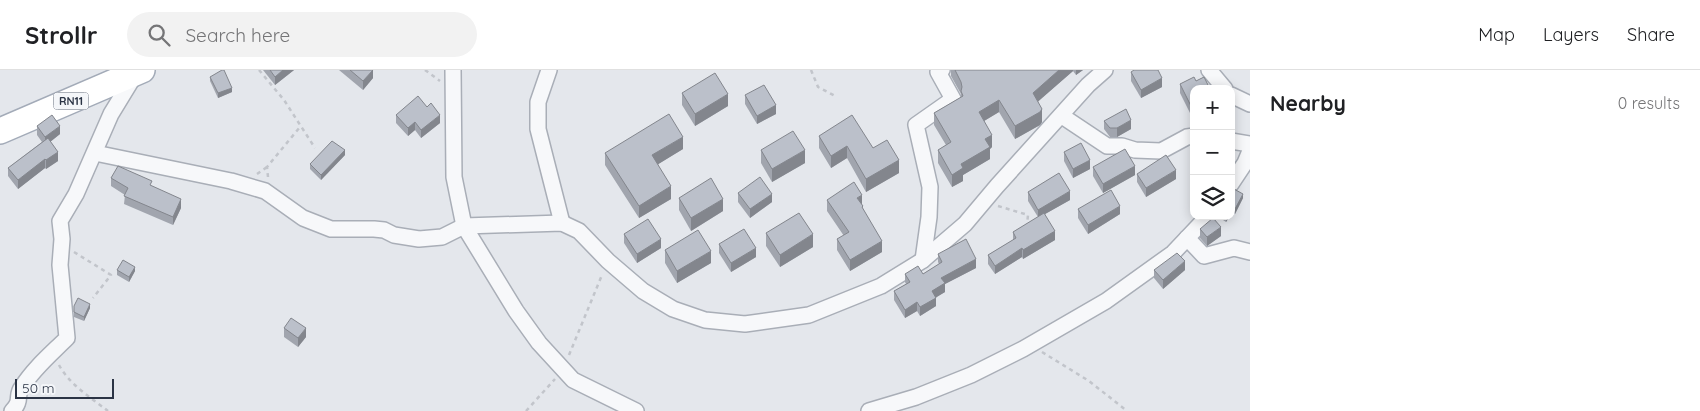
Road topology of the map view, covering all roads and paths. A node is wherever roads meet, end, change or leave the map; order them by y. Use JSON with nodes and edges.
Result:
{"nodes":[{"id":1,"x":259,"y":70,"type":"edge"},
{"id":2,"x":453,"y":70,"type":"edge"},
{"id":3,"x":548,"y":70,"type":"edge"},
{"id":4,"x":811,"y":70,"type":"edge"},
{"id":5,"x":942,"y":70,"type":"edge"},
{"id":6,"x":1105,"y":70,"type":"edge"},
{"id":7,"x":1209,"y":70,"type":"edge"},
{"id":8,"x":139,"y":72,"type":"edge"},
{"id":9,"x":1222,"y":85,"type":"edge"},
{"id":10,"x":837,"y":97,"type":"dead end"},
{"id":11,"x":1235,"y":97,"type":"edge"},
{"id":12,"x":1250,"y":104,"type":"edge"},
{"id":13,"x":1062,"y":116,"type":"junction"},
{"id":14,"x":301,"y":127,"type":"junction"},
{"id":15,"x":0,"y":132,"type":"edge"},
{"id":16,"x":1190,"y":137,"type":"edge"},
{"id":17,"x":1235,"y":142,"type":"edge"},
{"id":18,"x":1250,"y":144,"type":"edge"},
{"id":19,"x":315,"y":148,"type":"dead end"},
{"id":20,"x":1250,"y":151,"type":"edge"},
{"id":21,"x":95,"y":152,"type":"junction"},
{"id":22,"x":1235,"y":178,"type":"edge"},
{"id":23,"x":269,"y":193,"type":"junction"},
{"id":24,"x":982,"y":204,"type":"junction"},
{"id":25,"x":1204,"y":220,"type":"edge"},
{"id":26,"x":562,"y":223,"type":"junction"},
{"id":27,"x":464,"y":226,"type":"junction"},
{"id":28,"x":1029,"y":230,"type":"edge"},
{"id":29,"x":1187,"y":238,"type":"junction"},
{"id":30,"x":62,"y":243,"type":"junction"},
{"id":31,"x":1250,"y":252,"type":"edge"},
{"id":32,"x":923,"y":260,"type":"junction"},
{"id":33,"x":608,"y":261,"type":"junction"},
{"id":34,"x":93,"y":298,"type":"dead end"},
{"id":35,"x":1030,"y":345,"type":"junction"},
{"id":36,"x":53,"y":352,"type":"junction"},
{"id":37,"x":563,"y":370,"type":"junction"},
{"id":38,"x":12,"y":411,"type":"edge"},
{"id":39,"x":108,"y":411,"type":"edge"},
{"id":40,"x":526,"y":411,"type":"edge"},
{"id":41,"x":636,"y":411,"type":"edge"},
{"id":42,"x":869,"y":411,"type":"edge"},
{"id":43,"x":1128,"y":411,"type":"edge"}],
"edges":[{"from":1,"to":14,"type":"path"},
{"from":2,"to":27,"type":"street"},
{"from":3,"to":26,"type":"street"},
{"from":4,"to":10,"type":"path"},
{"from":5,"to":32,"type":"street"},
{"from":6,"to":13,"type":"street"},
{"from":7,"to":9,"type":"street"},
{"from":8,"to":15,"type":"main road","number":"RN11"},
{"from":8,"to":21,"type":"street"},
{"from":11,"to":12,"type":"street"},
{"from":13,"to":16,"type":"street"},
{"from":13,"to":24,"type":"street"},
{"from":14,"to":19,"type":"path"},
{"from":14,"to":23,"type":"path"},
{"from":17,"to":18,"type":"street"},
{"from":20,"to":22,"type":"street"},
{"from":21,"to":23,"type":"street"},
{"from":21,"to":30,"type":"street"},
{"from":23,"to":27,"type":"street"},
{"from":24,"to":28,"type":"path"},
{"from":24,"to":32,"type":"street"},
{"from":25,"to":29,"type":"street"},
{"from":26,"to":27,"type":"street"},
{"from":26,"to":33,"type":"street"},
{"from":27,"to":37,"type":"street"},
{"from":29,"to":31,"type":"street"},
{"from":29,"to":35,"type":"street"},
{"from":30,"to":34,"type":"path"},
{"from":30,"to":36,"type":"street"},
{"from":32,"to":33,"type":"street"},
{"from":33,"to":37,"type":"path"},
{"from":35,"to":42,"type":"street"},
{"from":35,"to":43,"type":"path"},
{"from":36,"to":38,"type":"street"},
{"from":36,"to":39,"type":"path"},
{"from":37,"to":40,"type":"path"},
{"from":37,"to":41,"type":"street"}]}
